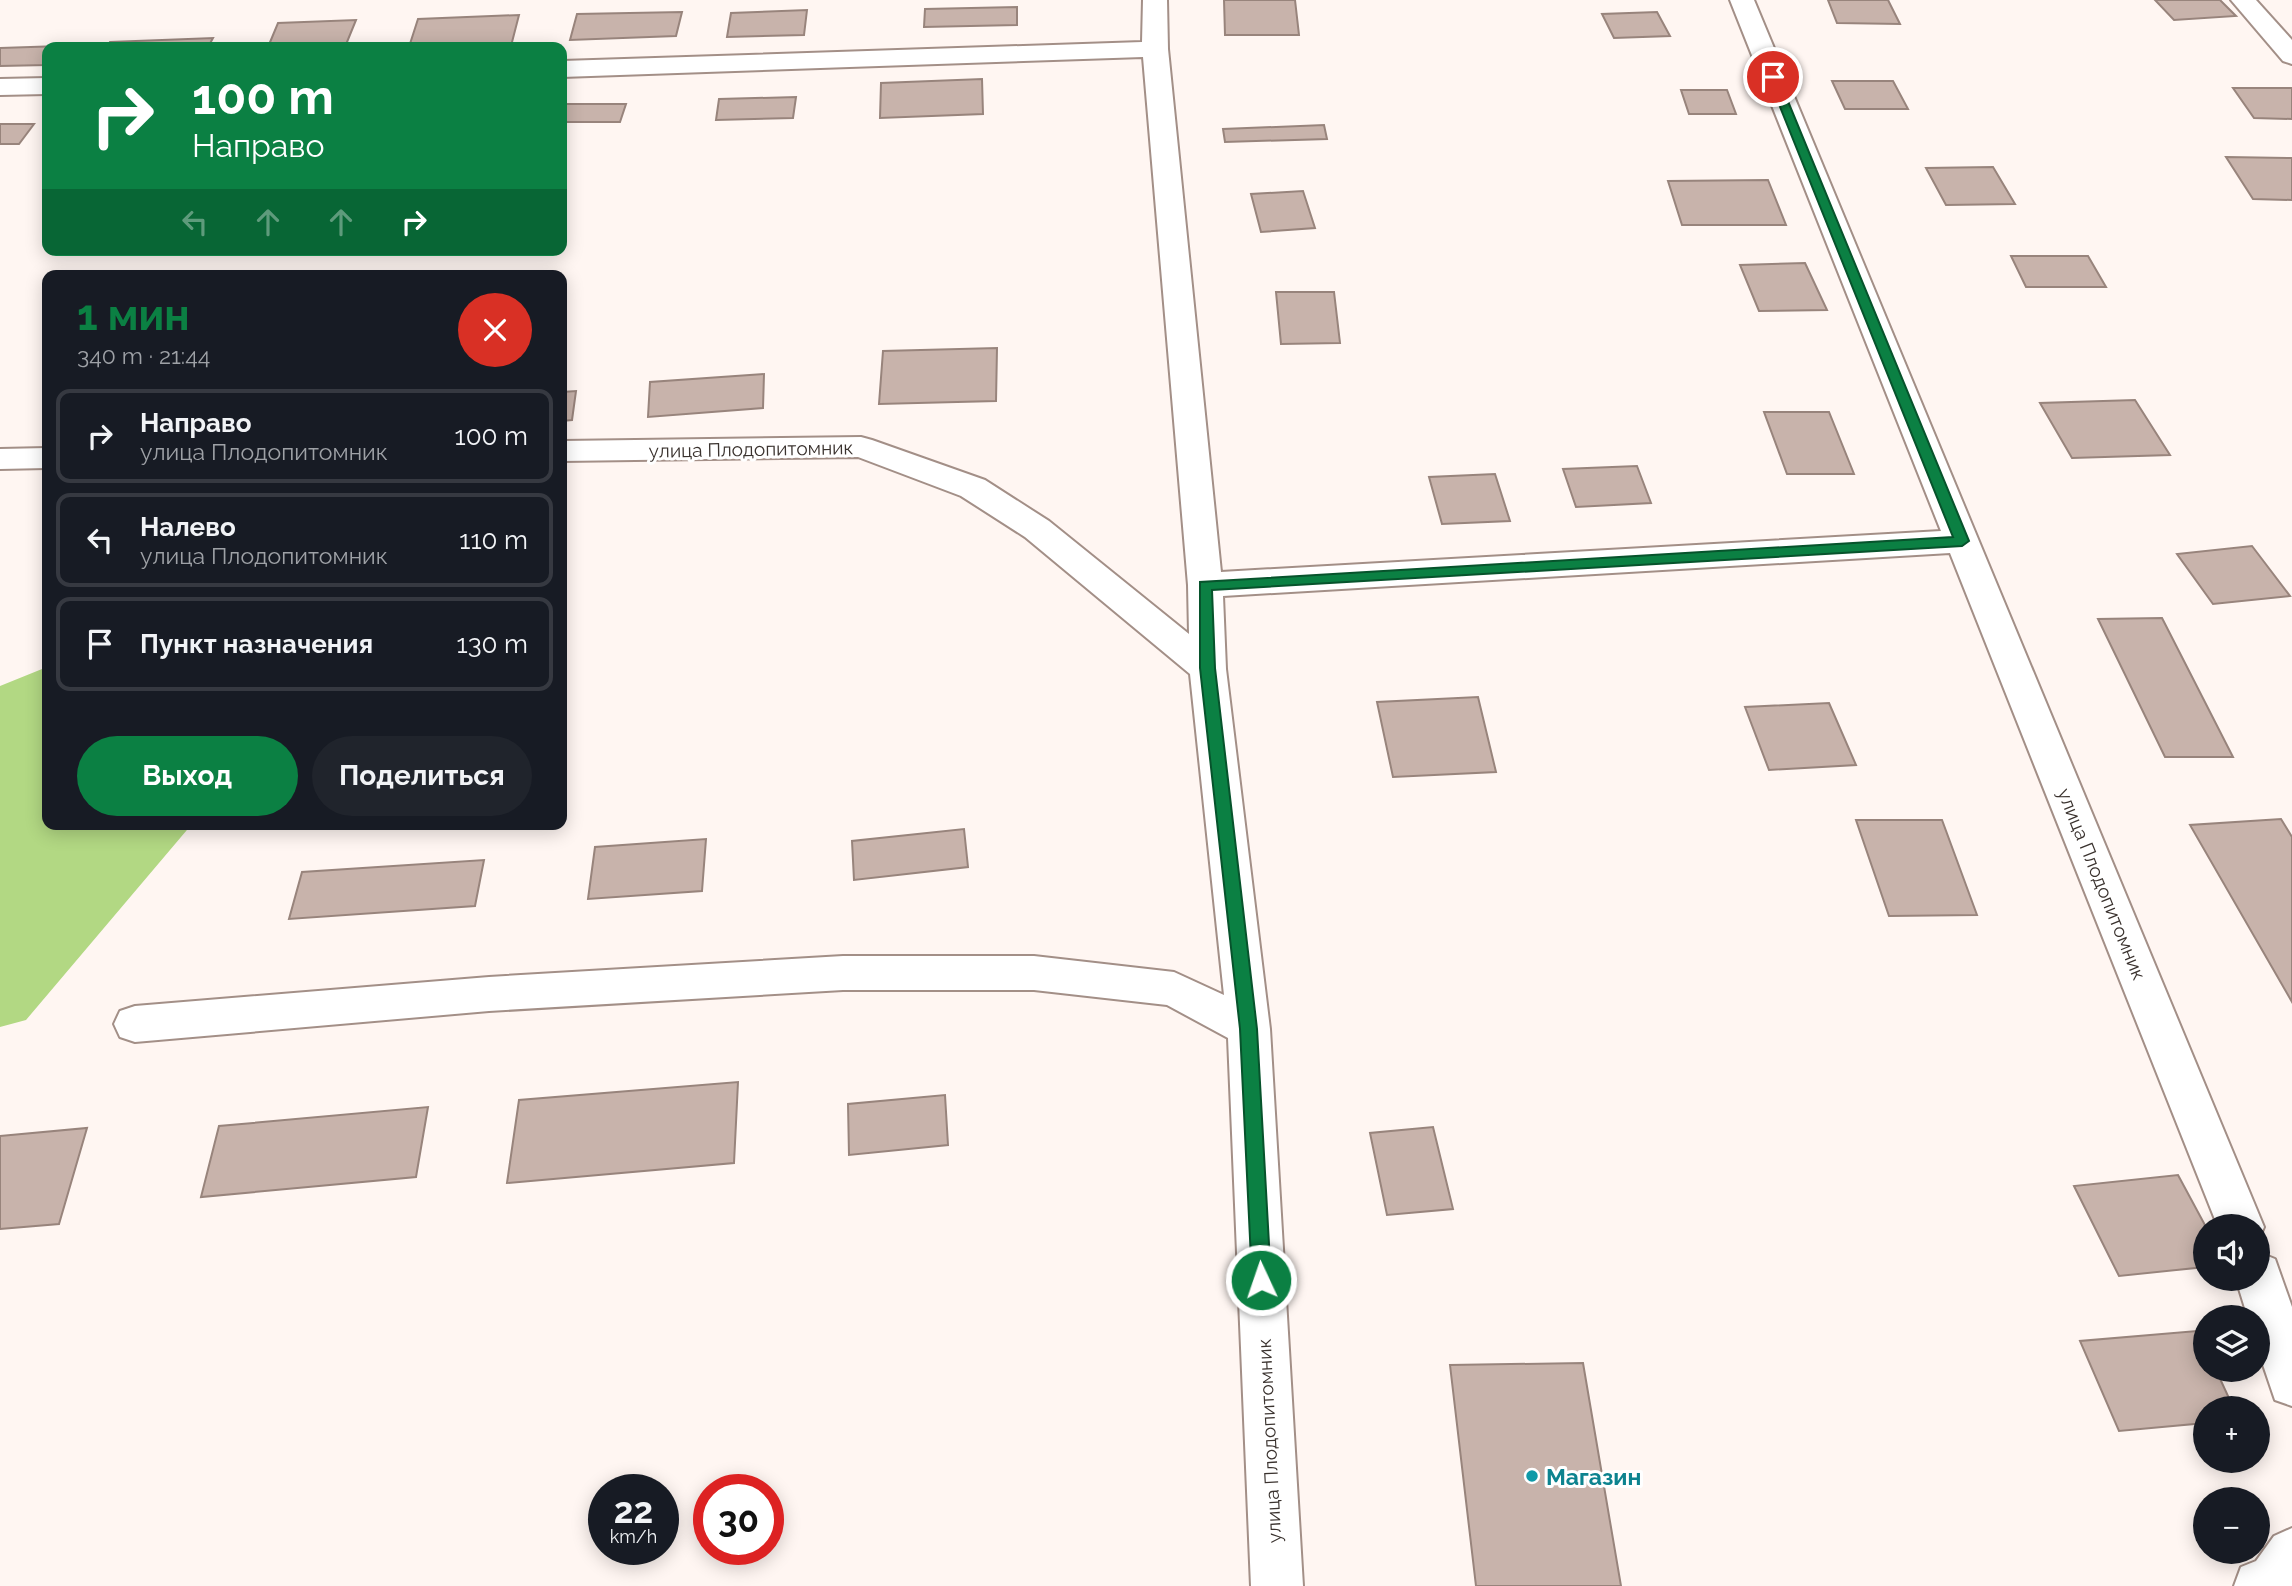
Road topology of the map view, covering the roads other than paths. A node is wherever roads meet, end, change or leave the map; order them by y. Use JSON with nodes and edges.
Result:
{"nodes":[{"id":1,"x":1156,"y":0,"type":"edge"},
{"id":2,"x":1742,"y":0,"type":"edge"},
{"id":3,"x":2243,"y":0,"type":"edge"},
{"id":4,"x":1155,"y":49,"type":"junction"},
{"id":5,"x":2292,"y":56,"type":"edge"},
{"id":6,"x":567,"y":69,"type":"edge"},
{"id":7,"x":42,"y":86,"type":"edge"},
{"id":8,"x":0,"y":87,"type":"edge"},
{"id":9,"x":567,"y":452,"type":"edge"},
{"id":10,"x":42,"y":458,"type":"edge"},
{"id":11,"x":0,"y":459,"type":"edge"},
{"id":12,"x":1962,"y":541,"type":"junction"},
{"id":13,"x":1205,"y":585,"type":"junction"},
{"id":14,"x":1208,"y":668,"type":"junction"},
{"id":15,"x":135,"y":1024,"type":"dead end"},
{"id":16,"x":1249,"y":1029,"type":"junction"},
{"id":17,"x":2236,"y":1214,"type":"edge"},
{"id":18,"x":2263,"y":1291,"type":"edge"},
{"id":19,"x":2292,"y":1383,"type":"edge"},
{"id":20,"x":2292,"y":1554,"type":"edge"},
{"id":21,"x":1277,"y":1586,"type":"edge"},
{"id":22,"x":2260,"y":1586,"type":"edge"}],
"edges":[{"from":1,"to":4,"type":"street","name":"улица Плодопитомник"},
{"from":2,"to":12,"type":"street","name":"улица Плодопитомник"},
{"from":3,"to":5,"type":"street"},
{"from":4,"to":6,"type":"street"},
{"from":4,"to":13,"type":"street","name":"улица Плодопитомник"},
{"from":7,"to":8,"type":"street"},
{"from":9,"to":14,"type":"street","name":"улица Плодопитомник"},
{"from":10,"to":11,"type":"street"},
{"from":12,"to":13,"type":"street"},
{"from":12,"to":17,"type":"street","name":"улица Плодопитомник"},
{"from":13,"to":14,"type":"street","name":"улица Плодопитомник"},
{"from":14,"to":16,"type":"street","name":"улица Плодопитомник"},
{"from":15,"to":16,"type":"street"},
{"from":16,"to":21,"type":"street","name":"улица Плодопитомник"},
{"from":18,"to":19,"type":"street"},
{"from":20,"to":22,"type":"street"}]}
